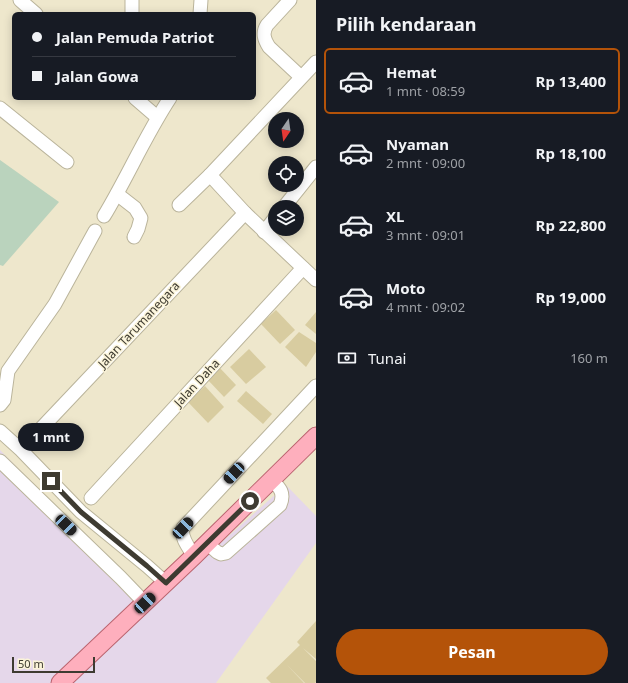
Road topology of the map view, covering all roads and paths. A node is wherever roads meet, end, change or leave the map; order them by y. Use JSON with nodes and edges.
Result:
{"nodes":[{"id":1,"x":20,"y":0,"type":"edge"},
{"id":2,"x":200,"y":0,"type":"edge"},
{"id":3,"x":290,"y":0,"type":"edge"},
{"id":4,"x":34,"y":12,"type":"edge"},
{"id":5,"x":200,"y":12,"type":"edge"},
{"id":6,"x":316,"y":62,"type":"edge"},
{"id":7,"x":301,"y":77,"type":"junction"},
{"id":8,"x":137,"y":100,"type":"edge"},
{"id":9,"x":169,"y":100,"type":"edge"},
{"id":10,"x":0,"y":108,"type":"edge"},
{"id":11,"x":157,"y":117,"type":"junction"},
{"id":12,"x":67,"y":162,"type":"dead end"},
{"id":13,"x":316,"y":166,"type":"edge"},
{"id":14,"x":210,"y":175,"type":"junction"},
{"id":15,"x":117,"y":194,"type":"junction"},
{"id":16,"x":289,"y":200,"type":"edge"},
{"id":17,"x":179,"y":205,"type":"dead end"},
{"id":18,"x":245,"y":213,"type":"junction"},
{"id":19,"x":104,"y":216,"type":"dead end"},
{"id":20,"x":268,"y":227,"type":"edge"},
{"id":21,"x":95,"y":231,"type":"dead end"},
{"id":22,"x":264,"y":232,"type":"junction"},
{"id":23,"x":134,"y":237,"type":"dead end"},
{"id":24,"x":303,"y":268,"type":"junction"},
{"id":25,"x":316,"y":280,"type":"edge"},
{"id":26,"x":4,"y":368,"type":"edge"},
{"id":27,"x":316,"y":386,"type":"edge"},
{"id":28,"x":0,"y":405,"type":"edge"},
{"id":29,"x":0,"y":431,"type":"edge"},
{"id":30,"x":33,"y":437,"type":"dead end"},
{"id":31,"x":316,"y":437,"type":"edge"},
{"id":32,"x":0,"y":461,"type":"edge"},
{"id":33,"x":272,"y":480,"type":"junction"},
{"id":34,"x":91,"y":498,"type":"dead end"},
{"id":35,"x":207,"y":543,"type":"junction"},
{"id":36,"x":194,"y":556,"type":"junction"},
{"id":37,"x":166,"y":583,"type":"junction"},
{"id":38,"x":145,"y":603,"type":"junction"},
{"id":39,"x":60,"y":683,"type":"edge"}],
"edges":[{"from":1,"to":4,"type":"street"},
{"from":2,"to":5,"type":"street"},
{"from":3,"to":7,"type":"street"},
{"from":6,"to":7,"type":"street"},
{"from":7,"to":14,"type":"street"},
{"from":8,"to":11,"type":"street"},
{"from":9,"to":11,"type":"street"},
{"from":10,"to":12,"type":"street"},
{"from":11,"to":15,"type":"street"},
{"from":13,"to":16,"type":"street"},
{"from":14,"to":17,"type":"street"},
{"from":14,"to":18,"type":"street"},
{"from":15,"to":19,"type":"street"},
{"from":15,"to":23,"type":"street"},
{"from":18,"to":22,"type":"street"},
{"from":18,"to":30,"type":"street","name":"Jalan Tarumanegara"},
{"from":20,"to":22,"type":"street"},
{"from":21,"to":26,"type":"street"},
{"from":22,"to":24,"type":"street"},
{"from":24,"to":25,"type":"street"},
{"from":24,"to":34,"type":"street","name":"Jalan Daha"},
{"from":26,"to":28,"type":"street"},
{"from":27,"to":36,"type":"street"},
{"from":29,"to":37,"type":"street"},
{"from":31,"to":33,"type":"main road"},
{"from":32,"to":38,"type":"street"},
{"from":33,"to":35,"type":"main road"},
{"from":33,"to":35,"type":"street"},
{"from":35,"to":36,"type":"main road"},
{"from":36,"to":37,"type":"main road"},
{"from":37,"to":38,"type":"main road"},
{"from":38,"to":39,"type":"main road"}]}
